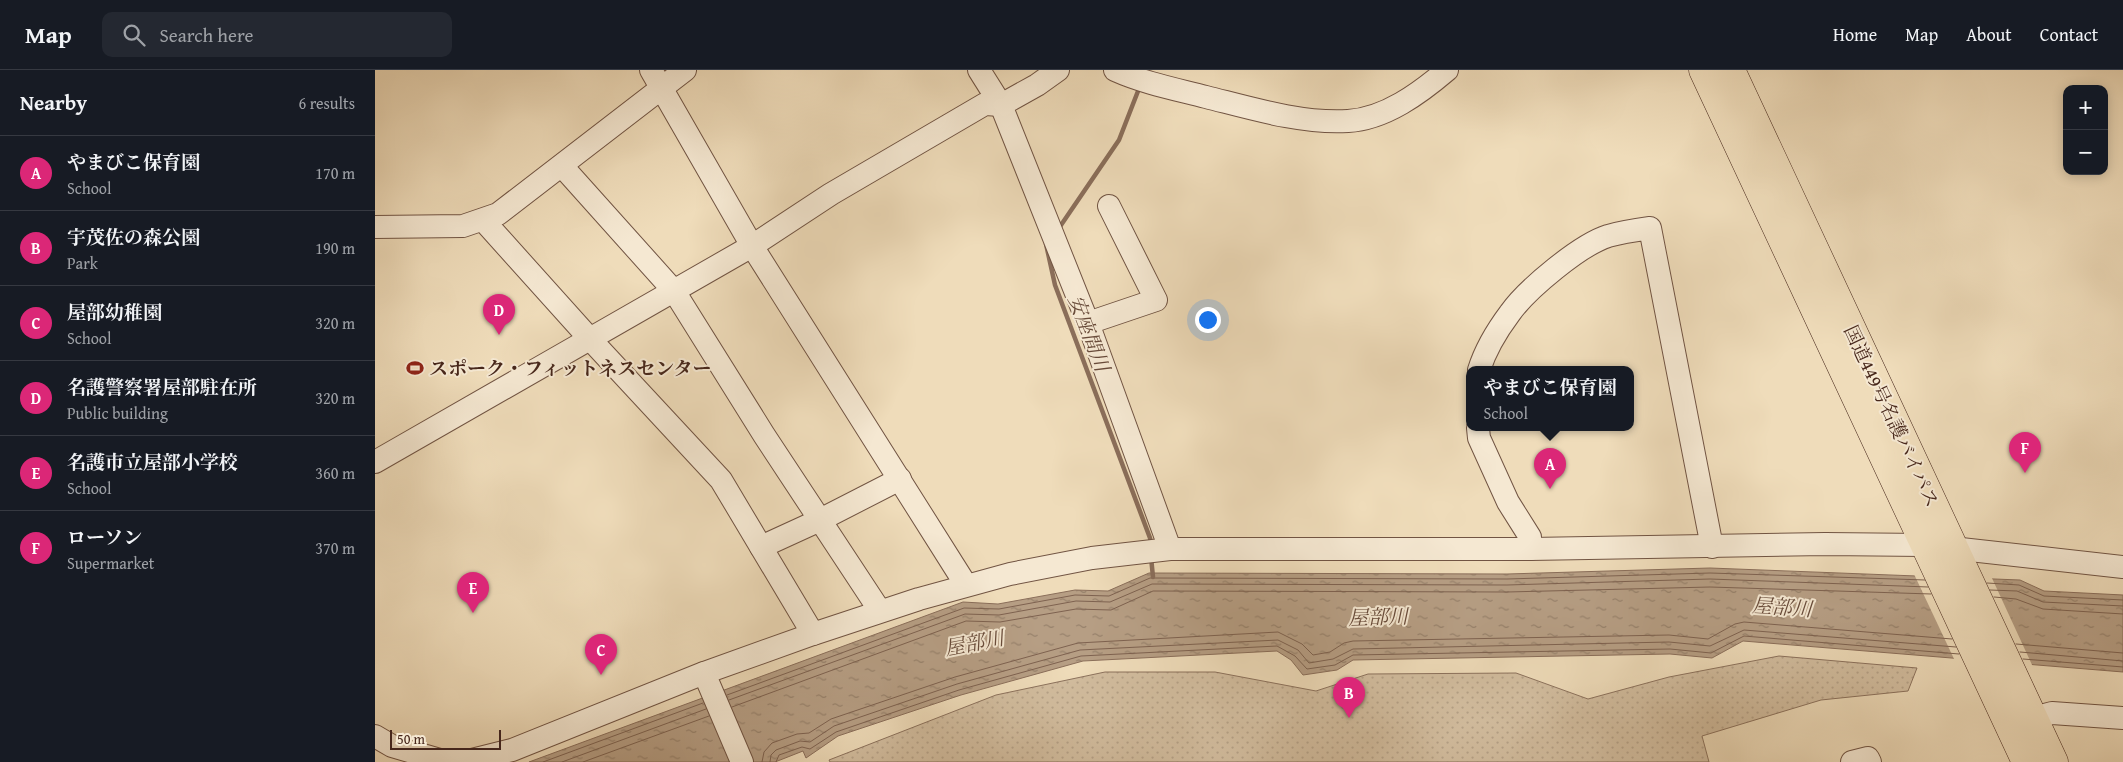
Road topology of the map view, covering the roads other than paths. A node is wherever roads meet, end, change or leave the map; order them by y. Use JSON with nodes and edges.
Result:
{"nodes":[{"id":1,"x":685,"y":70,"type":"edge"},
{"id":2,"x":979,"y":70,"type":"edge"},
{"id":3,"x":1058,"y":70,"type":"edge"},
{"id":4,"x":1115,"y":70,"type":"edge"},
{"id":5,"x":1447,"y":70,"type":"edge"},
{"id":6,"x":1703,"y":70,"type":"edge"},
{"id":7,"x":1731,"y":70,"type":"edge"},
{"id":8,"x":656,"y":79,"type":"edge"},
{"id":9,"x":1001,"y":105,"type":"junction"},
{"id":10,"x":562,"y":166,"type":"junction"},
{"id":11,"x":1109,"y":206,"type":"dead end"},
{"id":12,"x":483,"y":220,"type":"junction"},
{"id":13,"x":375,"y":227,"type":"edge"},
{"id":14,"x":752,"y":246,"type":"junction"},
{"id":15,"x":674,"y":291,"type":"junction"},
{"id":16,"x":1088,"y":323,"type":"junction"},
{"id":17,"x":590,"y":339,"type":"junction"},
{"id":18,"x":1481,"y":366,"type":"edge"},
{"id":19,"x":1478,"y":431,"type":"edge"},
{"id":20,"x":375,"y":462,"type":"edge"},
{"id":21,"x":899,"y":479,"type":"junction"},
{"id":22,"x":820,"y":520,"type":"junction"},
{"id":23,"x":761,"y":547,"type":"junction"},
{"id":24,"x":1712,"y":547,"type":"junction"},
{"id":25,"x":1170,"y":549,"type":"junction"},
{"id":26,"x":1530,"y":549,"type":"junction"},
{"id":27,"x":1930,"y":557,"type":"junction"},
{"id":28,"x":1960,"y":558,"type":"junction"},
{"id":29,"x":2123,"y":567,"type":"edge"},
{"id":30,"x":966,"y":585,"type":"junction"},
{"id":31,"x":880,"y":611,"type":"junction"},
{"id":32,"x":813,"y":634,"type":"junction"},
{"id":33,"x":707,"y":680,"type":"junction"},
{"id":34,"x":2033,"y":718,"type":"junction"},
{"id":35,"x":2123,"y":718,"type":"edge"},
{"id":36,"x":375,"y":736,"type":"edge"},
{"id":37,"x":742,"y":762,"type":"edge"},
{"id":38,"x":1852,"y":762,"type":"edge"},
{"id":39,"x":1870,"y":762,"type":"edge"},
{"id":40,"x":2026,"y":762,"type":"edge"},
{"id":41,"x":2054,"y":762,"type":"edge"}],
"edges":[{"from":1,"to":8,"type":"street"},
{"from":2,"to":9,"type":"street"},
{"from":3,"to":9,"type":"street"},
{"from":4,"to":5,"type":"street"},
{"from":6,"to":27,"type":"highway","name":"国道449号名護バイパス"},
{"from":7,"to":28,"type":"highway","name":"国道449号名護バイパス"},
{"from":8,"to":10,"type":"street"},
{"from":8,"to":14,"type":"street"},
{"from":9,"to":14,"type":"street"},
{"from":9,"to":16,"type":"street"},
{"from":10,"to":12,"type":"street"},
{"from":10,"to":15,"type":"street"},
{"from":11,"to":16,"type":"street"},
{"from":12,"to":13,"type":"street"},
{"from":12,"to":17,"type":"street"},
{"from":14,"to":15,"type":"street"},
{"from":14,"to":21,"type":"street"},
{"from":15,"to":17,"type":"street"},
{"from":15,"to":22,"type":"street"},
{"from":16,"to":25,"type":"street"},
{"from":17,"to":20,"type":"street"},
{"from":17,"to":23,"type":"street"},
{"from":18,"to":24,"type":"street"},
{"from":19,"to":26,"type":"street"},
{"from":21,"to":22,"type":"street"},
{"from":21,"to":30,"type":"street"},
{"from":22,"to":23,"type":"street"},
{"from":22,"to":31,"type":"street"},
{"from":23,"to":32,"type":"street"},
{"from":24,"to":26,"type":"street"},
{"from":24,"to":27,"type":"street"},
{"from":25,"to":26,"type":"street"},
{"from":25,"to":30,"type":"street"},
{"from":27,"to":28,"type":"street"},
{"from":27,"to":40,"type":"highway","name":"国道449号名護バイパス"},
{"from":28,"to":29,"type":"street"},
{"from":28,"to":34,"type":"highway","name":"国道449号名護バイパス"},
{"from":30,"to":31,"type":"street"},
{"from":31,"to":32,"type":"street"},
{"from":32,"to":33,"type":"street"},
{"from":33,"to":36,"type":"street"},
{"from":33,"to":37,"type":"street"},
{"from":34,"to":35,"type":"street"},
{"from":34,"to":41,"type":"highway","name":"国道449号名護バイパス"},
{"from":38,"to":39,"type":"street"}]}
